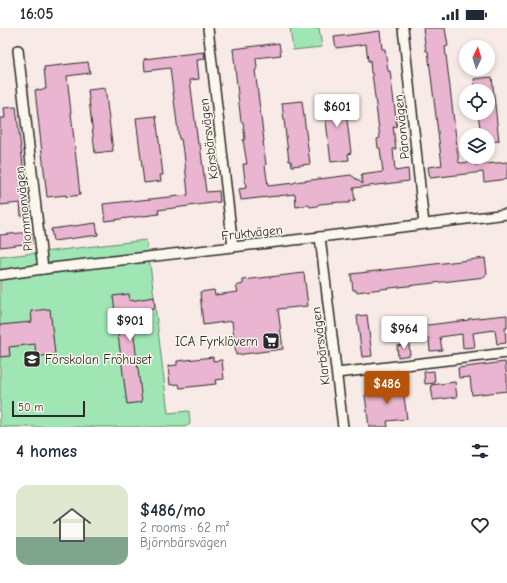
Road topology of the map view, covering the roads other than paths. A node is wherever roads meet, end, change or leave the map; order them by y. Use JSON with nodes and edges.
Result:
{"nodes":[{"id":1,"x":208,"y":28,"type":"edge"},
{"id":2,"x":403,"y":28,"type":"edge"},
{"id":3,"x":18,"y":50,"type":"dead end"},
{"id":4,"x":507,"y":214,"type":"edge"},
{"id":5,"x":424,"y":224,"type":"junction"},
{"id":6,"x":320,"y":237,"type":"junction"},
{"id":7,"x":233,"y":247,"type":"junction"},
{"id":8,"x":43,"y":269,"type":"junction"},
{"id":9,"x":0,"y":275,"type":"edge"},
{"id":10,"x":507,"y":353,"type":"edge"},
{"id":11,"x":336,"y":374,"type":"junction"},
{"id":12,"x":343,"y":427,"type":"edge"}],
"edges":[{"from":1,"to":7,"type":"street","name":"Körsbärsvägen"},
{"from":2,"to":5,"type":"street","name":"Päronvägen"},
{"from":3,"to":8,"type":"street","name":"Plommonvägen"},
{"from":4,"to":5,"type":"street","name":"Fruktvägen"},
{"from":5,"to":6,"type":"street","name":"Fruktvägen"},
{"from":6,"to":7,"type":"street","name":"Fruktvägen"},
{"from":6,"to":11,"type":"street","name":"Klarbärsvägen"},
{"from":7,"to":8,"type":"street","name":"Fruktvägen"},
{"from":8,"to":9,"type":"street","name":"Fruktvägen"},
{"from":10,"to":11,"type":"street"},
{"from":11,"to":12,"type":"street","name":"Klarbärsvägen"}]}
